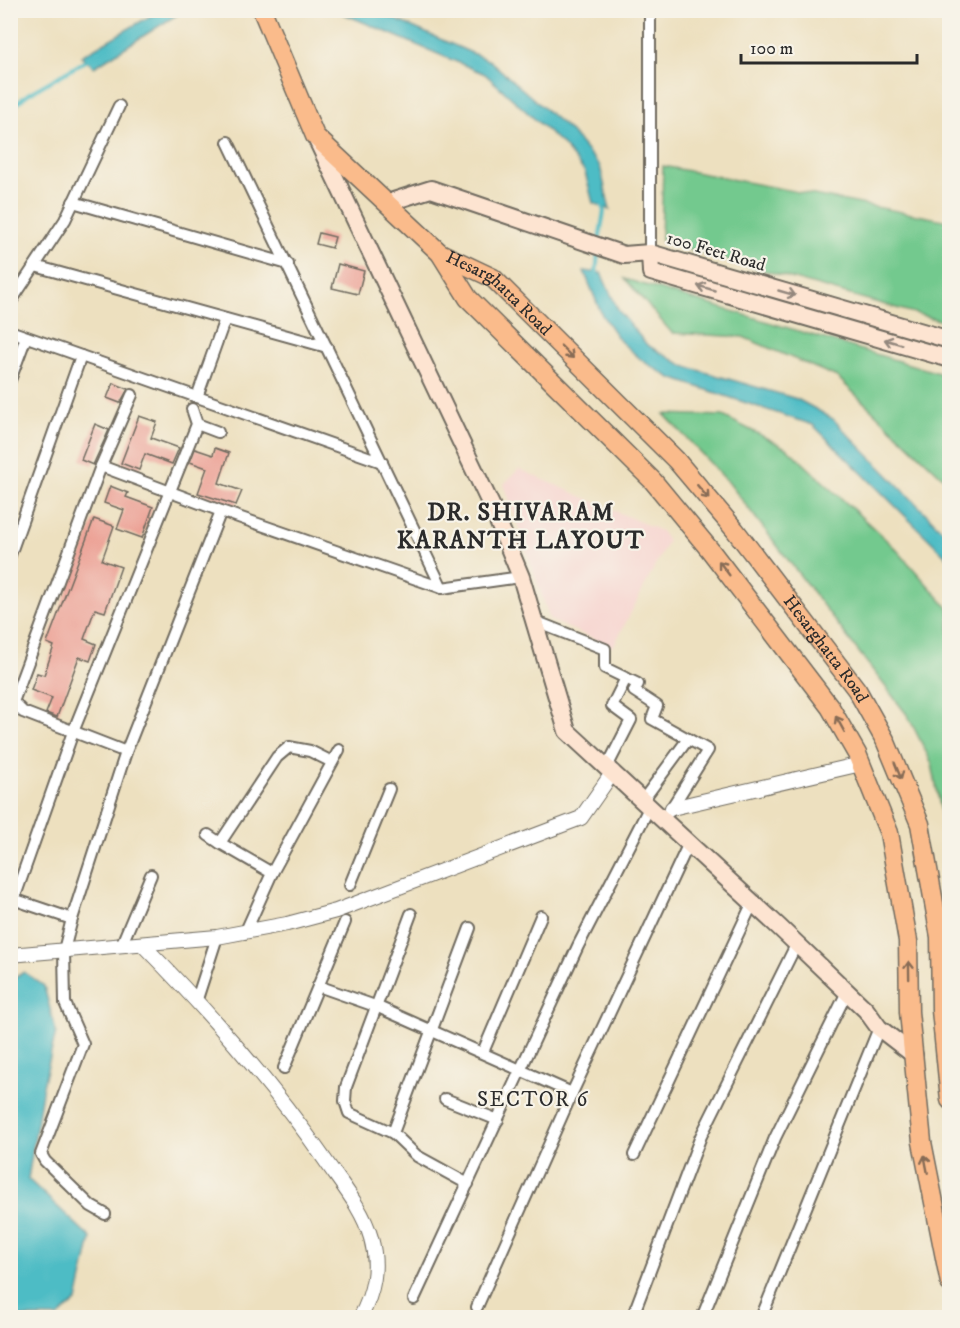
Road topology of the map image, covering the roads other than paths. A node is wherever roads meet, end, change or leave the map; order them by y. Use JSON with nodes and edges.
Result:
{"nodes":[{"id":1,"x":262,"y":10,"type":"edge"},
{"id":2,"x":650,"y":10,"type":"edge"},
{"id":3,"x":119,"y":106,"type":"dead end"},
{"id":4,"x":315,"y":136,"type":"junction"},
{"id":5,"x":228,"y":142,"type":"dead end"},
{"id":6,"x":73,"y":202,"type":"junction"},
{"id":7,"x":387,"y":203,"type":"junction"},
{"id":8,"x":440,"y":253,"type":"junction"},
{"id":9,"x":650,"y":254,"type":"junction"},
{"id":10,"x":288,"y":264,"type":"junction"},
{"id":11,"x":35,"y":266,"type":"junction"},
{"id":12,"x":10,"y":303,"type":"edge"},
{"id":13,"x":225,"y":319,"type":"junction"},
{"id":14,"x":10,"y":331,"type":"edge"},
{"id":15,"x":26,"y":337,"type":"junction"},
{"id":16,"x":950,"y":340,"type":"edge"},
{"id":17,"x":327,"y":347,"type":"junction"},
{"id":18,"x":81,"y":356,"type":"junction"},
{"id":19,"x":950,"y":359,"type":"edge"},
{"id":20,"x":10,"y":380,"type":"edge"},
{"id":21,"x":132,"y":395,"type":"dead end"},
{"id":22,"x":197,"y":397,"type":"junction"},
{"id":23,"x":192,"y":409,"type":"dead end"},
{"id":24,"x":197,"y":424,"type":"junction"},
{"id":25,"x":218,"y":432,"type":"dead end"},
{"id":26,"x":382,"y":462,"type":"junction"},
{"id":27,"x":101,"y":466,"type":"junction"},
{"id":28,"x":171,"y":493,"type":"junction"},
{"id":29,"x":221,"y":511,"type":"junction"},
{"id":30,"x":10,"y":555,"type":"edge"},
{"id":31,"x":521,"y":577,"type":"junction"},
{"id":32,"x":442,"y":588,"type":"junction"},
{"id":33,"x":532,"y":620,"type":"junction"},
{"id":34,"x":626,"y":678,"type":"junction"},
{"id":35,"x":13,"y":705,"type":"edge"},
{"id":36,"x":10,"y":719,"type":"edge"},
{"id":37,"x":74,"y":732,"type":"junction"},
{"id":38,"x":688,"y":739,"type":"junction"},
{"id":39,"x":339,"y":750,"type":"dead end"},
{"id":40,"x":126,"y":752,"type":"junction"},
{"id":41,"x":332,"y":762,"type":"junction"},
{"id":42,"x":861,"y":764,"type":"junction"},
{"id":43,"x":610,"y":770,"type":"junction"},
{"id":44,"x":389,"y":789,"type":"dead end"},
{"id":45,"x":658,"y":809,"type":"junction"},
{"id":46,"x":208,"y":835,"type":"dead end"},
{"id":47,"x":220,"y":843,"type":"junction"},
{"id":48,"x":689,"y":843,"type":"junction"},
{"id":49,"x":272,"y":873,"type":"junction"},
{"id":50,"x":151,"y":875,"type":"dead end"},
{"id":51,"x":350,"y":885,"type":"dead end"},
{"id":52,"x":12,"y":898,"type":"edge"},
{"id":53,"x":753,"y":902,"type":"junction"},
{"id":54,"x":411,"y":914,"type":"dead end"},
{"id":55,"x":541,"y":916,"type":"dead end"},
{"id":56,"x":72,"y":919,"type":"junction"},
{"id":57,"x":345,"y":922,"type":"dead end"},
{"id":58,"x":470,"y":928,"type":"dead end"},
{"id":59,"x":245,"y":933,"type":"junction"},
{"id":60,"x":217,"y":937,"type":"junction"},
{"id":61,"x":797,"y":943,"type":"junction"},
{"id":62,"x":142,"y":944,"type":"junction"},
{"id":63,"x":121,"y":946,"type":"junction"},
{"id":64,"x":64,"y":950,"type":"junction"},
{"id":65,"x":10,"y":955,"type":"edge"},
{"id":66,"x":318,"y":986,"type":"junction"},
{"id":67,"x":847,"y":992,"type":"junction"},
{"id":68,"x":197,"y":999,"type":"junction"},
{"id":69,"x":378,"y":1007,"type":"junction"},
{"id":70,"x":879,"y":1028,"type":"junction"},
{"id":71,"x":432,"y":1030,"type":"junction"},
{"id":72,"x":483,"y":1052,"type":"junction"},
{"id":73,"x":914,"y":1055,"type":"junction"},
{"id":74,"x":284,"y":1068,"type":"dead end"},
{"id":75,"x":521,"y":1072,"type":"junction"},
{"id":76,"x":572,"y":1093,"type":"junction"},
{"id":77,"x":445,"y":1099,"type":"dead end"},
{"id":78,"x":950,"y":1100,"type":"edge"},
{"id":79,"x":498,"y":1120,"type":"junction"},
{"id":80,"x":393,"y":1133,"type":"junction"},
{"id":81,"x":634,"y":1155,"type":"dead end"},
{"id":82,"x":468,"y":1184,"type":"junction"},
{"id":83,"x":105,"y":1214,"type":"dead end"},
{"id":84,"x":950,"y":1283,"type":"edge"},
{"id":85,"x":414,"y":1299,"type":"dead end"},
{"id":86,"x":477,"y":1307,"type":"dead end"},
{"id":87,"x":360,"y":1317,"type":"edge"},
{"id":88,"x":632,"y":1317,"type":"edge"},
{"id":89,"x":702,"y":1317,"type":"edge"},
{"id":90,"x":761,"y":1317,"type":"edge"}],
"edges":[{"from":1,"to":4,"type":"main road"},
{"from":2,"to":9,"type":"street"},
{"from":3,"to":6,"type":"street"},
{"from":4,"to":7,"type":"main road"},
{"from":4,"to":31,"type":"main road"},
{"from":5,"to":10,"type":"street"},
{"from":6,"to":10,"type":"street"},
{"from":6,"to":11,"type":"street"},
{"from":7,"to":8,"type":"main road"},
{"from":7,"to":9,"type":"main road"},
{"from":42,"to":8,"type":"main road","name":"Hesarghatta Road","one_way":true},
{"from":8,"to":78,"type":"main road","name":"Hesarghatta Road","one_way":true},
{"from":9,"to":16,"type":"main road","name":"100 Feet Road","one_way":true},
{"from":19,"to":9,"type":"main road","name":"100 Feet Road","one_way":true},
{"from":10,"to":17,"type":"street"},
{"from":11,"to":12,"type":"street"},
{"from":11,"to":13,"type":"street"},
{"from":13,"to":17,"type":"street"},
{"from":13,"to":22,"type":"street"},
{"from":14,"to":15,"type":"street"},
{"from":15,"to":18,"type":"street"},
{"from":15,"to":20,"type":"street"},
{"from":17,"to":26,"type":"street"},
{"from":18,"to":22,"type":"street"},
{"from":18,"to":30,"type":"street"},
{"from":21,"to":27,"type":"street"},
{"from":22,"to":26,"type":"street"},
{"from":23,"to":24,"type":"street"},
{"from":24,"to":25,"type":"street"},
{"from":24,"to":28,"type":"street"},
{"from":26,"to":32,"type":"street"},
{"from":27,"to":28,"type":"street"},
{"from":27,"to":35,"type":"street"},
{"from":28,"to":29,"type":"street"},
{"from":28,"to":37,"type":"street"},
{"from":29,"to":32,"type":"street"},
{"from":29,"to":40,"type":"street"},
{"from":31,"to":32,"type":"street"},
{"from":31,"to":33,"type":"main road"},
{"from":33,"to":34,"type":"street"},
{"from":33,"to":43,"type":"main road"},
{"from":34,"to":38,"type":"street"},
{"from":34,"to":43,"type":"street"},
{"from":35,"to":36,"type":"street"},
{"from":35,"to":37,"type":"street"},
{"from":37,"to":40,"type":"street"},
{"from":37,"to":52,"type":"street"},
{"from":38,"to":45,"type":"street"},
{"from":38,"to":45,"type":"street"},
{"from":39,"to":41,"type":"street"},
{"from":40,"to":56,"type":"street"},
{"from":41,"to":47,"type":"street"},
{"from":41,"to":49,"type":"street"},
{"from":42,"to":45,"type":"street"},
{"from":73,"to":42,"type":"main road","name":"Hesarghatta Road","one_way":true},
{"from":43,"to":45,"type":"main road"},
{"from":43,"to":59,"type":"street"},
{"from":44,"to":51,"type":"street"},
{"from":45,"to":48,"type":"main road"},
{"from":45,"to":75,"type":"street"},
{"from":46,"to":47,"type":"street"},
{"from":47,"to":49,"type":"street"},
{"from":48,"to":53,"type":"main road"},
{"from":48,"to":76,"type":"street"},
{"from":49,"to":59,"type":"street"},
{"from":50,"to":63,"type":"street"},
{"from":52,"to":56,"type":"street"},
{"from":53,"to":61,"type":"main road"},
{"from":53,"to":81,"type":"street"},
{"from":54,"to":69,"type":"street"},
{"from":55,"to":72,"type":"street"},
{"from":56,"to":64,"type":"street"},
{"from":57,"to":66,"type":"street"},
{"from":58,"to":71,"type":"street"},
{"from":59,"to":60,"type":"street"},
{"from":60,"to":62,"type":"street"},
{"from":60,"to":68,"type":"street"},
{"from":61,"to":67,"type":"main road"},
{"from":61,"to":88,"type":"street"},
{"from":62,"to":63,"type":"street"},
{"from":62,"to":68,"type":"street"},
{"from":63,"to":64,"type":"street"},
{"from":64,"to":65,"type":"street"},
{"from":64,"to":83,"type":"street"},
{"from":66,"to":69,"type":"street"},
{"from":66,"to":74,"type":"street"},
{"from":67,"to":70,"type":"main road"},
{"from":67,"to":89,"type":"street"},
{"from":68,"to":87,"type":"street"},
{"from":69,"to":71,"type":"street"},
{"from":69,"to":80,"type":"street"},
{"from":70,"to":73,"type":"main road"},
{"from":70,"to":90,"type":"street"},
{"from":71,"to":72,"type":"street"},
{"from":71,"to":80,"type":"street"},
{"from":72,"to":75,"type":"street"},
{"from":84,"to":73,"type":"main road","name":"Hesarghatta Road","one_way":true},
{"from":75,"to":76,"type":"street"},
{"from":75,"to":79,"type":"street"},
{"from":76,"to":86,"type":"street"},
{"from":77,"to":79,"type":"street"},
{"from":79,"to":82,"type":"street"},
{"from":80,"to":82,"type":"street"},
{"from":82,"to":85,"type":"street"}]}
